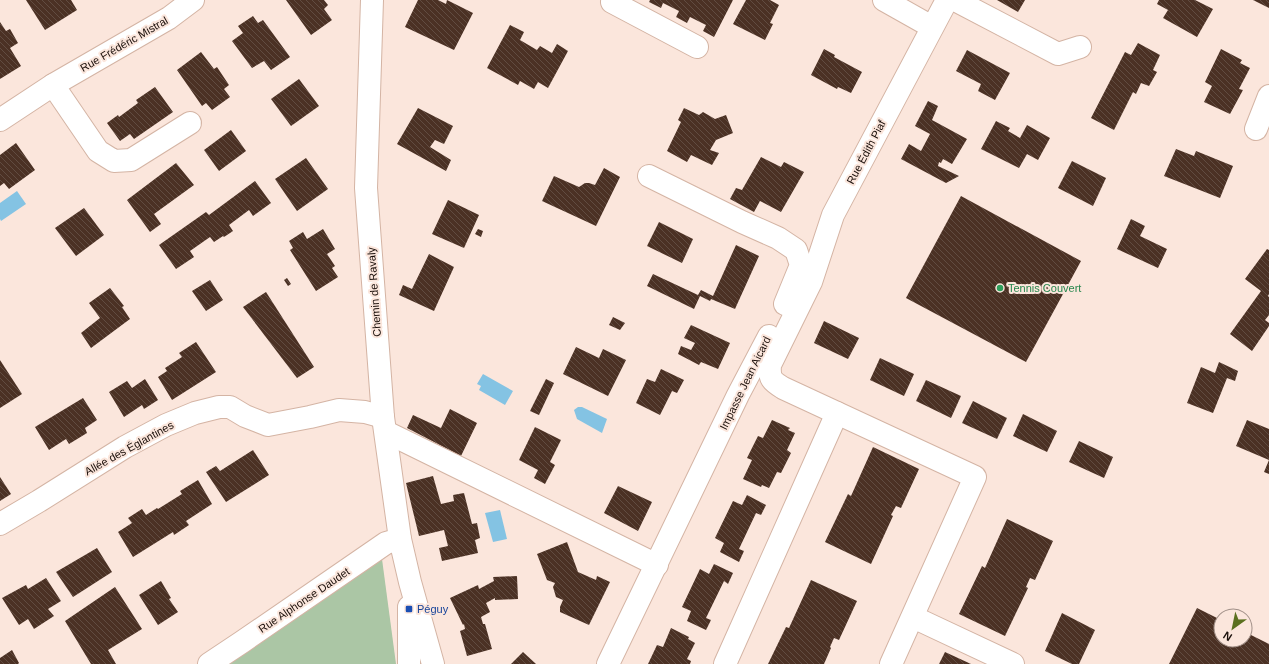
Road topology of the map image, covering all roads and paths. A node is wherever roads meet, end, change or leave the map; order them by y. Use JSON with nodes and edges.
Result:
{"nodes":[{"id":1,"x":193,"y":0,"type":"edge"},
{"id":2,"x":372,"y":0,"type":"edge"},
{"id":3,"x":884,"y":0,"type":"edge"},
{"id":4,"x":947,"y":0,"type":"edge"},
{"id":5,"x":955,"y":0,"type":"edge"},
{"id":6,"x":612,"y":1,"type":"edge"},
{"id":7,"x":932,"y":27,"type":"junction"},
{"id":8,"x":697,"y":47,"type":"dead end"},
{"id":9,"x":1080,"y":47,"type":"dead end"},
{"id":10,"x":53,"y":85,"type":"junction"},
{"id":11,"x":1269,"y":96,"type":"edge"},
{"id":12,"x":0,"y":120,"type":"edge"},
{"id":13,"x":190,"y":123,"type":"dead end"},
{"id":14,"x":1256,"y":129,"type":"dead end"},
{"id":15,"x":649,"y":176,"type":"dead end"},
{"id":16,"x":837,"y":413,"type":"junction"},
{"id":17,"x":384,"y":425,"type":"junction"},
{"id":18,"x":0,"y":524,"type":"edge"},
{"id":19,"x":400,"y":539,"type":"junction"},
{"id":20,"x":657,"y":565,"type":"junction"},
{"id":21,"x":410,"y":582,"type":"junction"},
{"id":22,"x":913,"y":617,"type":"junction"},
{"id":23,"x":209,"y":664,"type":"edge"},
{"id":24,"x":409,"y":664,"type":"edge"},
{"id":25,"x":432,"y":664,"type":"edge"},
{"id":26,"x":608,"y":664,"type":"edge"},
{"id":27,"x":725,"y":664,"type":"edge"},
{"id":28,"x":891,"y":664,"type":"edge"},
{"id":29,"x":1013,"y":664,"type":"edge"}],
"edges":[{"from":1,"to":10,"type":"street","name":"Rue Frédéric Mistral"},
{"from":2,"to":17,"type":"street","name":"Chemin de Ravaly"},
{"from":3,"to":7,"type":"street"},
{"from":4,"to":7,"type":"street","name":"Rue Édith Piaf"},
{"from":5,"to":9,"type":"street"},
{"from":6,"to":8,"type":"street"},
{"from":7,"to":16,"type":"street","name":"Rue Édith Piaf"},
{"from":10,"to":12,"type":"street","name":"Rue Frédéric Mistral"},
{"from":10,"to":13,"type":"street"},
{"from":11,"to":14,"type":"street"},
{"from":15,"to":20,"type":"street","name":"Impasse Jean Aicard"},
{"from":16,"to":22,"type":"street"},
{"from":16,"to":27,"type":"street"},
{"from":17,"to":18,"type":"street","name":"Allée des Églantines"},
{"from":17,"to":19,"type":"street","name":"Chemin de Ravaly"},
{"from":17,"to":20,"type":"street","name":"Allée des Églantines"},
{"from":19,"to":21,"type":"street","name":"Chemin de Ravaly"},
{"from":19,"to":23,"type":"street","name":"Rue Alphonse Daudet"},
{"from":20,"to":26,"type":"street","name":"Impasse Jean Aicard"},
{"from":21,"to":24,"type":"street","name":"Chemin de Ravaly"},
{"from":21,"to":25,"type":"street","name":"Chemin de Ravaly"},
{"from":22,"to":28,"type":"street"},
{"from":22,"to":29,"type":"street"}]}
